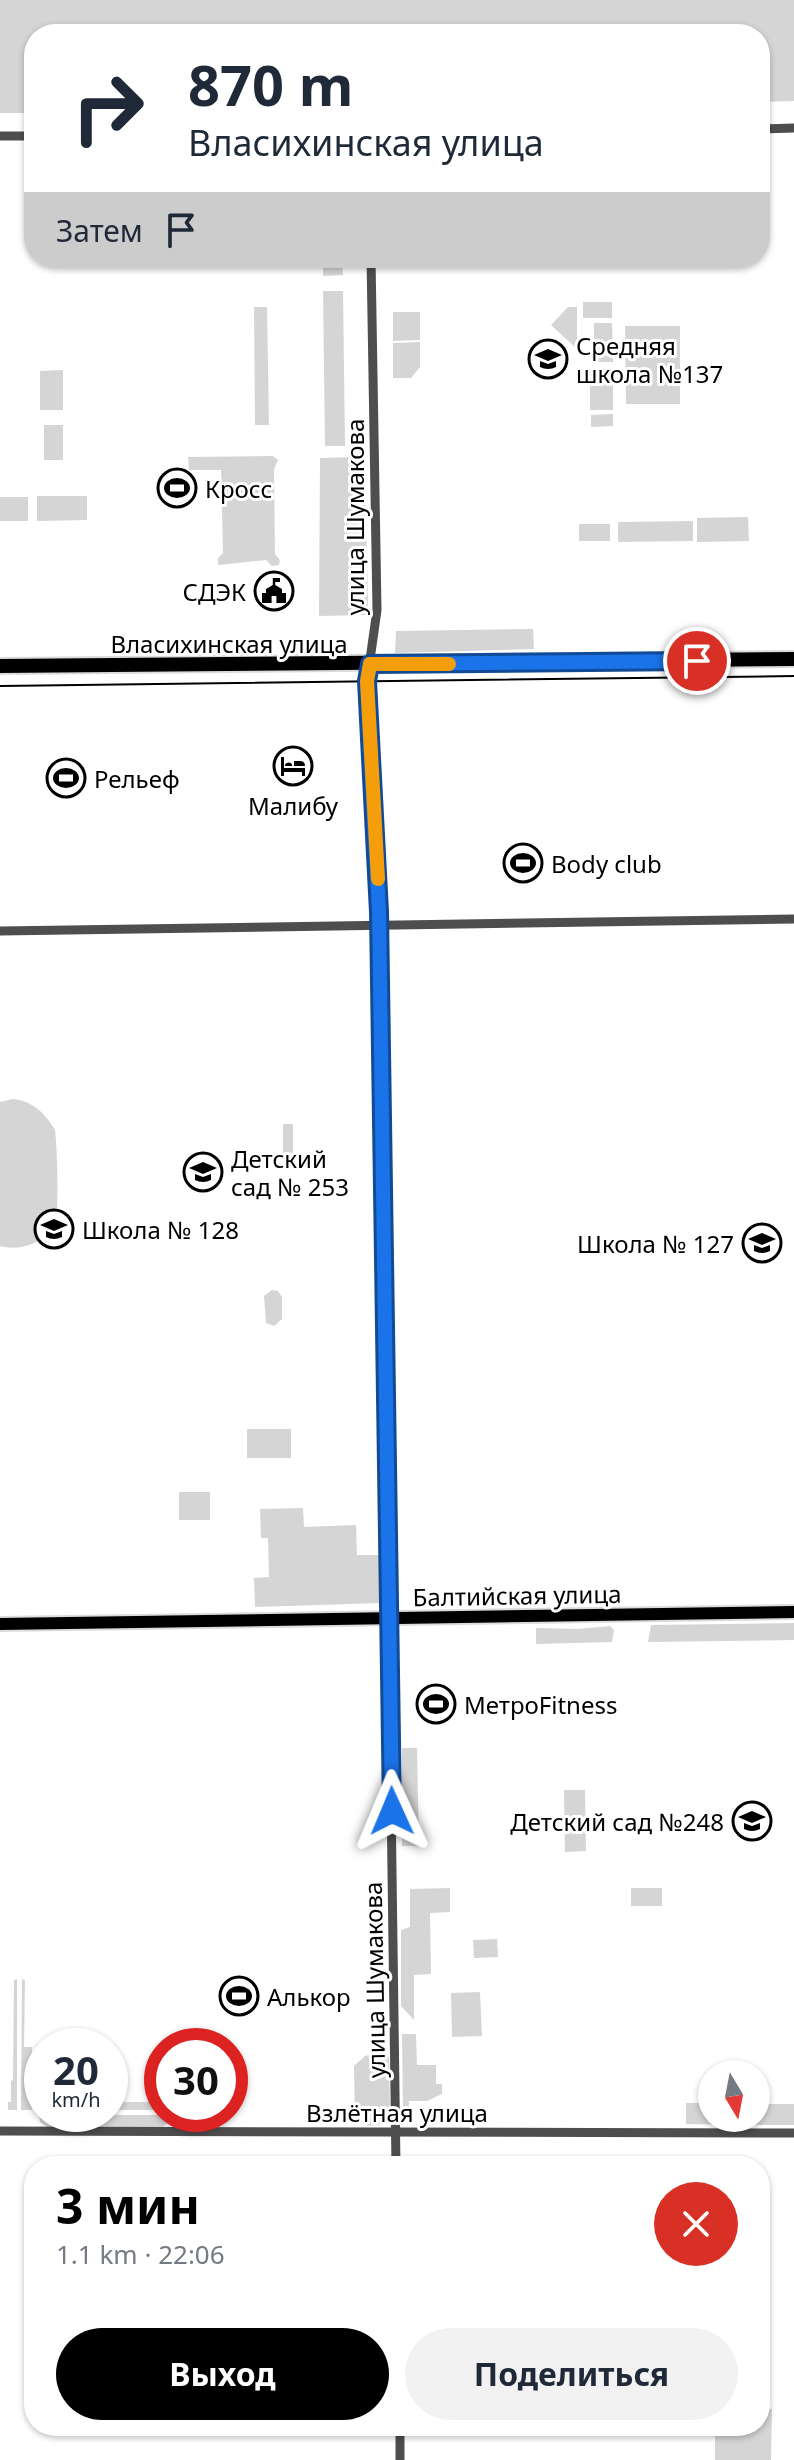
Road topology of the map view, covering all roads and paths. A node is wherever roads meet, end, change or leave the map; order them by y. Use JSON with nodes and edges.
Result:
{"nodes":[{"id":1,"x":794,"y":128,"type":"edge"},
{"id":2,"x":770,"y":129,"type":"edge"},
{"id":3,"x":0,"y":136,"type":"edge"},
{"id":4,"x":24,"y":136,"type":"edge"},
{"id":5,"x":371,"y":268,"type":"edge"},
{"id":6,"x":794,"y":659,"type":"edge"},
{"id":7,"x":370,"y":664,"type":"junction"},
{"id":8,"x":0,"y":666,"type":"edge"},
{"id":9,"x":794,"y":919,"type":"edge"},
{"id":10,"x":379,"y":924,"type":"junction"},
{"id":11,"x":0,"y":931,"type":"edge"},
{"id":12,"x":794,"y":1612,"type":"edge"},
{"id":13,"x":389,"y":1619,"type":"junction"},
{"id":14,"x":0,"y":1624,"type":"edge"},
{"id":15,"x":0,"y":2131,"type":"edge"},
{"id":16,"x":396,"y":2131,"type":"junction"},
{"id":17,"x":794,"y":2133,"type":"edge"},
{"id":18,"x":396,"y":2156,"type":"edge"},
{"id":19,"x":400,"y":2436,"type":"edge"},
{"id":20,"x":400,"y":2460,"type":"edge"}],
"edges":[{"from":1,"to":2,"type":"street"},
{"from":3,"to":4,"type":"street"},
{"from":5,"to":7,"type":"street","name":"улица Шумакова"},
{"from":6,"to":7,"type":"highway","name":"Власихинская улица"},
{"from":7,"to":8,"type":"highway","name":"Власихинская улица"},
{"from":7,"to":10,"type":"street","name":"улица Шумакова"},
{"from":9,"to":10,"type":"street"},
{"from":10,"to":11,"type":"street"},
{"from":10,"to":13,"type":"street","name":"улица Шумакова"},
{"from":12,"to":13,"type":"main road","name":"Балтийская улица"},
{"from":13,"to":14,"type":"main road","name":"Балтийская улица"},
{"from":13,"to":16,"type":"street","name":"улица Шумакова"},
{"from":15,"to":16,"type":"street","name":"Взлётная улица"},
{"from":16,"to":17,"type":"street","name":"Взлётная улица"},
{"from":16,"to":18,"type":"street","name":"улица Шумакова"},
{"from":19,"to":20,"type":"street"}]}
